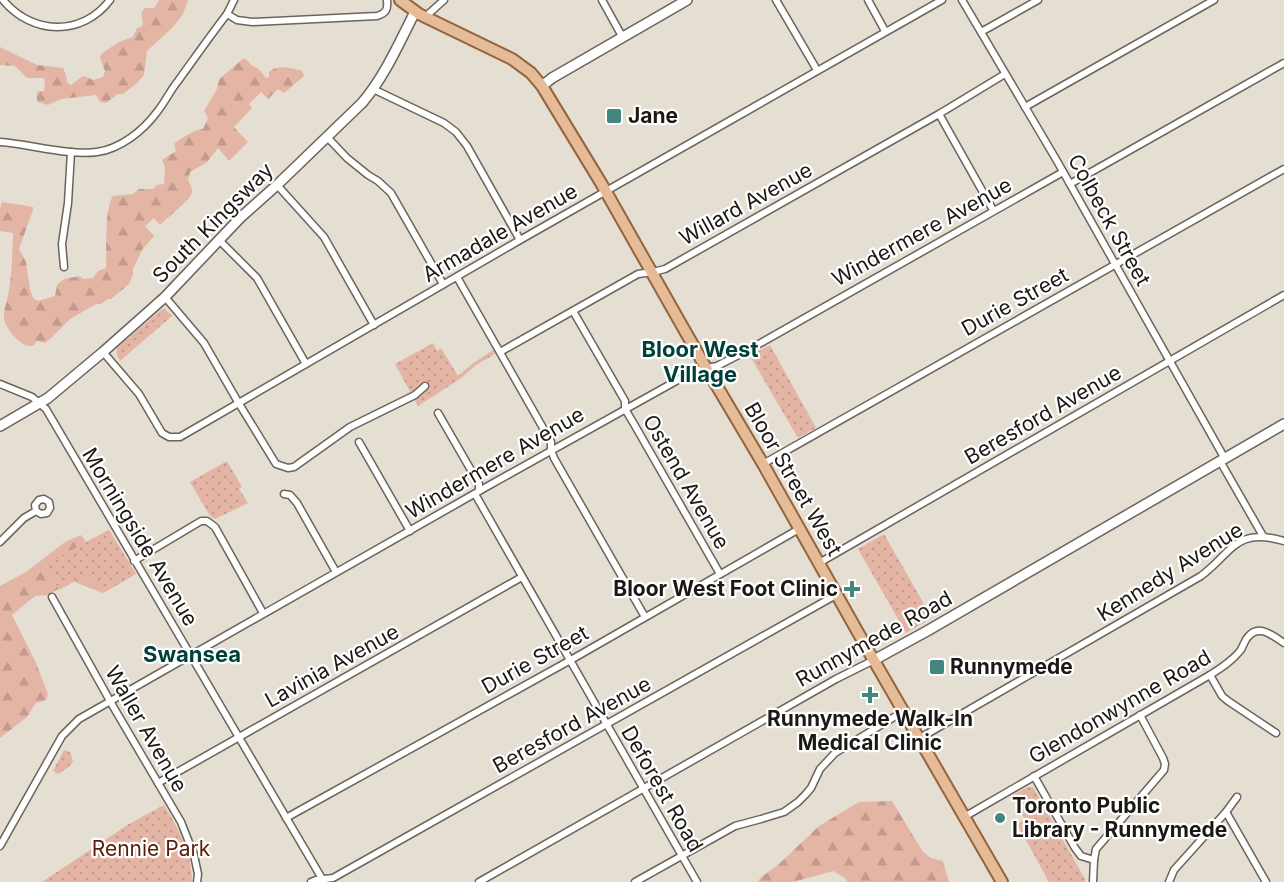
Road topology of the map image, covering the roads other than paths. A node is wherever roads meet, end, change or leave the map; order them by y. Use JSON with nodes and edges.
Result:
{"nodes":[{"id":1,"x":3,"y":0,"type":"edge"},
{"id":2,"x":110,"y":0,"type":"edge"},
{"id":3,"x":234,"y":0,"type":"edge"},
{"id":4,"x":387,"y":0,"type":"edge"},
{"id":5,"x":400,"y":0,"type":"edge"},
{"id":6,"x":444,"y":0,"type":"edge"},
{"id":7,"x":602,"y":0,"type":"edge"},
{"id":8,"x":687,"y":0,"type":"edge"},
{"id":9,"x":776,"y":0,"type":"edge"},
{"id":10,"x":868,"y":0,"type":"edge"},
{"id":11,"x":942,"y":0,"type":"edge"},
{"id":12,"x":962,"y":0,"type":"edge"},
{"id":13,"x":1038,"y":0,"type":"edge"},
{"id":14,"x":1215,"y":0,"type":"edge"},
{"id":15,"x":227,"y":14,"type":"junction"},
{"id":16,"x":420,"y":14,"type":"junction"},
{"id":17,"x":885,"y":31,"type":"junction"},
{"id":18,"x":981,"y":32,"type":"junction"},
{"id":19,"x":623,"y":38,"type":"junction"},
{"id":20,"x":1284,"y":63,"type":"edge"},
{"id":21,"x":816,"y":70,"type":"junction"},
{"id":22,"x":1005,"y":74,"type":"junction"},
{"id":23,"x":542,"y":86,"type":"junction"},
{"id":24,"x":373,"y":89,"type":"junction"},
{"id":25,"x":1025,"y":107,"type":"junction"},
{"id":26,"x":939,"y":114,"type":"junction"},
{"id":27,"x":327,"y":137,"type":"junction"},
{"id":28,"x":0,"y":142,"type":"edge"},
{"id":29,"x":71,"y":152,"type":"junction"},
{"id":30,"x":1284,"y":169,"type":"edge"},
{"id":31,"x":1063,"y":171,"type":"junction"},
{"id":32,"x":1070,"y":184,"type":"junction"},
{"id":33,"x":277,"y":185,"type":"junction"},
{"id":34,"x":606,"y":191,"type":"junction"},
{"id":35,"x":993,"y":210,"type":"junction"},
{"id":36,"x":219,"y":240,"type":"junction"},
{"id":37,"x":520,"y":240,"type":"junction"},
{"id":38,"x":1115,"y":265,"type":"junction"},
{"id":39,"x":64,"y":267,"type":"dead end"},
{"id":40,"x":653,"y":272,"type":"junction"},
{"id":41,"x":458,"y":277,"type":"junction"},
{"id":42,"x":443,"y":284,"type":"junction"},
{"id":43,"x":1284,"y":295,"type":"edge"},
{"id":44,"x":165,"y":297,"type":"junction"},
{"id":45,"x":573,"y":311,"type":"junction"},
{"id":46,"x":374,"y":325,"type":"junction"},
{"id":47,"x":103,"y":352,"type":"junction"},
{"id":48,"x":500,"y":352,"type":"junction"},
{"id":49,"x":1169,"y":362,"type":"junction"},
{"id":50,"x":306,"y":364,"type":"junction"},
{"id":51,"x":706,"y":368,"type":"junction"},
{"id":52,"x":0,"y":384,"type":"edge"},
{"id":53,"x":425,"y":387,"type":"dead end"},
{"id":54,"x":238,"y":402,"type":"junction"},
{"id":55,"x":39,"y":403,"type":"junction"},
{"id":56,"x":625,"y":409,"type":"junction"},
{"id":57,"x":438,"y":412,"type":"dead end"},
{"id":58,"x":1284,"y":424,"type":"edge"},
{"id":59,"x":0,"y":426,"type":"edge"},
{"id":60,"x":359,"y":442,"type":"dead end"},
{"id":61,"x":550,"y":450,"type":"junction"},
{"id":62,"x":1223,"y":460,"type":"junction"},
{"id":63,"x":763,"y":464,"type":"junction"},
{"id":64,"x":477,"y":492,"type":"junction"},
{"id":65,"x":284,"y":494,"type":"dead end"},
{"id":66,"x":36,"y":511,"type":"dead end"},
{"id":67,"x":800,"y":529,"type":"junction"},
{"id":68,"x":410,"y":531,"type":"junction"},
{"id":69,"x":1263,"y":536,"type":"junction"},
{"id":70,"x":1284,"y":541,"type":"edge"},
{"id":71,"x":0,"y":542,"type":"edge"},
{"id":72,"x":134,"y":561,"type":"junction"},
{"id":73,"x":819,"y":563,"type":"junction"},
{"id":74,"x":336,"y":572,"type":"junction"},
{"id":75,"x":720,"y":574,"type":"junction"},
{"id":76,"x":522,"y":578,"type":"junction"},
{"id":77,"x":836,"y":595,"type":"junction"},
{"id":78,"x":52,"y":597,"type":"dead end"},
{"id":79,"x":263,"y":613,"type":"junction"},
{"id":80,"x":645,"y":617,"type":"junction"},
{"id":81,"x":1284,"y":643,"type":"edge"},
{"id":82,"x":192,"y":655,"type":"junction"},
{"id":83,"x":569,"y":660,"type":"junction"},
{"id":84,"x":874,"y":660,"type":"junction"},
{"id":85,"x":1210,"y":675,"type":"junction"},
{"id":86,"x":110,"y":701,"type":"junction"},
{"id":87,"x":904,"y":711,"type":"junction"},
{"id":88,"x":1140,"y":715,"type":"junction"},
{"id":89,"x":606,"y":725,"type":"junction"},
{"id":90,"x":1276,"y":733,"type":"dead end"},
{"id":91,"x":240,"y":737,"type":"junction"},
{"id":92,"x":920,"y":738,"type":"junction"},
{"id":93,"x":1034,"y":776,"type":"junction"},
{"id":94,"x":158,"y":783,"type":"junction"},
{"id":95,"x":644,"y":789,"type":"junction"},
{"id":96,"x":1237,"y":797,"type":"dead end"},
{"id":97,"x":1226,"y":812,"type":"junction"},
{"id":98,"x":964,"y":817,"type":"junction"},
{"id":99,"x":286,"y":818,"type":"junction"},
{"id":100,"x":0,"y":846,"type":"edge"},
{"id":101,"x":682,"y":856,"type":"junction"},
{"id":102,"x":1094,"y":860,"type":"junction"},
{"id":103,"x":324,"y":881,"type":"edge"},
{"id":104,"x":197,"y":882,"type":"edge"},
{"id":105,"x":311,"y":882,"type":"edge"},
{"id":106,"x":479,"y":882,"type":"edge"},
{"id":107,"x":636,"y":882,"type":"edge"},
{"id":108,"x":697,"y":882,"type":"edge"},
{"id":109,"x":1002,"y":882,"type":"edge"},
{"id":110,"x":1093,"y":882,"type":"edge"},
{"id":111,"x":1169,"y":882,"type":"edge"},
{"id":112,"x":1266,"y":882,"type":"edge"}],
"edges":[{"from":1,"to":2,"type":"street"},
{"from":3,"to":15,"type":"street"},
{"from":4,"to":15,"type":"street"},
{"from":5,"to":16,"type":"main road","name":"Bloor Street West"},
{"from":6,"to":16,"type":"street"},
{"from":7,"to":19,"type":"street"},
{"from":8,"to":19,"type":"street"},
{"from":9,"to":21,"type":"street"},
{"from":10,"to":17,"type":"street"},
{"from":11,"to":17,"type":"street","name":"Armadale Avenue"},
{"from":12,"to":18,"type":"street","name":"Colbeck Street"},
{"from":13,"to":18,"type":"street"},
{"from":14,"to":25,"type":"street"},
{"from":15,"to":29,"type":"street"},
{"from":16,"to":23,"type":"main road","name":"Bloor Street West"},
{"from":16,"to":24,"type":"street","name":"South Kingsway"},
{"from":17,"to":21,"type":"street","name":"Armadale Avenue"},
{"from":18,"to":22,"type":"street","name":"Colbeck Street"},
{"from":19,"to":23,"type":"street"},
{"from":20,"to":32,"type":"street"},
{"from":21,"to":34,"type":"street","name":"Armadale Avenue"},
{"from":22,"to":25,"type":"street","name":"Colbeck Street"},
{"from":22,"to":26,"type":"street","name":"Willard Avenue"},
{"from":23,"to":34,"type":"main road","name":"Bloor Street West"},
{"from":24,"to":27,"type":"street","name":"South Kingsway"},
{"from":24,"to":37,"type":"street"},
{"from":25,"to":31,"type":"street","name":"Colbeck Street"},
{"from":26,"to":35,"type":"street"},
{"from":26,"to":40,"type":"street","name":"Willard Avenue"},
{"from":27,"to":33,"type":"street","name":"South Kingsway"},
{"from":27,"to":42,"type":"street"},
{"from":28,"to":29,"type":"street"},
{"from":29,"to":39,"type":"street"},
{"from":30,"to":38,"type":"street","name":"Durie Street"},
{"from":31,"to":32,"type":"street","name":"Colbeck Street"},
{"from":31,"to":35,"type":"street","name":"Windermere Avenue"},
{"from":32,"to":38,"type":"street","name":"Colbeck Street"},
{"from":33,"to":36,"type":"street","name":"South Kingsway"},
{"from":33,"to":46,"type":"street"},
{"from":34,"to":37,"type":"street","name":"Armadale Avenue"},
{"from":34,"to":40,"type":"main road","name":"Bloor Street West"},
{"from":35,"to":51,"type":"street","name":"Windermere Avenue"},
{"from":36,"to":44,"type":"street","name":"South Kingsway"},
{"from":36,"to":50,"type":"street"},
{"from":37,"to":41,"type":"street","name":"Armadale Avenue"},
{"from":38,"to":49,"type":"street","name":"Colbeck Street"},
{"from":38,"to":63,"type":"street","name":"Durie Street"},
{"from":40,"to":45,"type":"street","name":"Willard Avenue"},
{"from":40,"to":51,"type":"main road","name":"Bloor Street West"},
{"from":41,"to":42,"type":"street","name":"Armadale Avenue"},
{"from":41,"to":48,"type":"street"},
{"from":42,"to":46,"type":"street","name":"Armadale Avenue"},
{"from":43,"to":49,"type":"street","name":"Beresford Avenue"},
{"from":44,"to":47,"type":"street","name":"South Kingsway"},
{"from":44,"to":54,"type":"street"},
{"from":45,"to":48,"type":"street","name":"Willard Avenue"},
{"from":45,"to":56,"type":"street","name":"Ostend Avenue"},
{"from":46,"to":50,"type":"street","name":"Armadale Avenue"},
{"from":47,"to":54,"type":"street","name":"Armadale Avenue"},
{"from":47,"to":55,"type":"street","name":"South Kingsway"},
{"from":48,"to":61,"type":"street"},
{"from":49,"to":62,"type":"street","name":"Colbeck Street"},
{"from":49,"to":73,"type":"street","name":"Beresford Avenue"},
{"from":50,"to":54,"type":"street","name":"Armadale Avenue"},
{"from":51,"to":56,"type":"street","name":"Windermere Avenue"},
{"from":51,"to":63,"type":"main road","name":"Bloor Street West"},
{"from":52,"to":55,"type":"street","name":"Morningside Avenue"},
{"from":53,"to":54,"type":"street"},
{"from":55,"to":59,"type":"street","name":"South Kingsway"},
{"from":55,"to":72,"type":"street","name":"Morningside Avenue"},
{"from":56,"to":61,"type":"street","name":"Windermere Avenue"},
{"from":56,"to":75,"type":"street","name":"Ostend Avenue"},
{"from":57,"to":64,"type":"street","name":"Deforest Road"},
{"from":58,"to":62,"type":"street","name":"Runnymede Road"},
{"from":60,"to":68,"type":"street"},
{"from":61,"to":64,"type":"street","name":"Windermere Avenue"},
{"from":61,"to":80,"type":"street"},
{"from":62,"to":69,"type":"street","name":"Colbeck Street"},
{"from":62,"to":84,"type":"street","name":"Runnymede Road"},
{"from":63,"to":67,"type":"main road","name":"Bloor Street West"},
{"from":64,"to":68,"type":"street","name":"Windermere Avenue"},
{"from":64,"to":76,"type":"street","name":"Deforest Road"},
{"from":65,"to":74,"type":"street"},
{"from":66,"to":71,"type":"street"},
{"from":67,"to":73,"type":"main road","name":"Bloor Street West"},
{"from":67,"to":75,"type":"street","name":"Durie Street"},
{"from":68,"to":74,"type":"street","name":"Windermere Avenue"},
{"from":69,"to":70,"type":"street","name":"Kennedy Avenue"},
{"from":69,"to":92,"type":"street","name":"Kennedy Avenue"},
{"from":72,"to":79,"type":"street"},
{"from":72,"to":82,"type":"street","name":"Morningside Avenue"},
{"from":73,"to":77,"type":"main road","name":"Bloor Street West"},
{"from":74,"to":79,"type":"street","name":"Windermere Avenue"},
{"from":75,"to":80,"type":"street","name":"Durie Street"},
{"from":76,"to":83,"type":"street","name":"Deforest Road"},
{"from":76,"to":91,"type":"street","name":"Lavinia Avenue"},
{"from":77,"to":84,"type":"main road","name":"Bloor Street West"},
{"from":77,"to":89,"type":"street","name":"Beresford Avenue"},
{"from":78,"to":86,"type":"street","name":"Waller Avenue"},
{"from":79,"to":82,"type":"street","name":"Windermere Avenue"},
{"from":80,"to":83,"type":"street","name":"Durie Street"},
{"from":81,"to":85,"type":"street","name":"Glendonwynne Road"},
{"from":82,"to":86,"type":"street","name":"Windermere Avenue"},
{"from":82,"to":91,"type":"street","name":"Morningside Avenue"},
{"from":83,"to":89,"type":"street","name":"Deforest Road"},
{"from":83,"to":99,"type":"street","name":"Durie Street"},
{"from":84,"to":87,"type":"main road","name":"Bloor Street West"},
{"from":84,"to":95,"type":"street","name":"Runnymede Road"},
{"from":85,"to":88,"type":"street","name":"Glendonwynne Road"},
{"from":85,"to":90,"type":"street"},
{"from":86,"to":94,"type":"street","name":"Waller Avenue"},
{"from":86,"to":100,"type":"street","name":"Windermere Avenue"},
{"from":87,"to":92,"type":"main road","name":"Bloor Street West"},
{"from":87,"to":101,"type":"street"},
{"from":88,"to":93,"type":"street","name":"Glendonwynne Road"},
{"from":88,"to":102,"type":"street"},
{"from":89,"to":95,"type":"street","name":"Deforest Road"},
{"from":89,"to":103,"type":"street","name":"Beresford Avenue"},
{"from":91,"to":94,"type":"street","name":"Lavinia Avenue"},
{"from":91,"to":99,"type":"street","name":"Morningside Avenue"},
{"from":92,"to":98,"type":"main road","name":"Bloor Street West"},
{"from":93,"to":98,"type":"street","name":"Glendonwynne Road"},
{"from":93,"to":102,"type":"street"},
{"from":94,"to":104,"type":"street","name":"Waller Avenue"},
{"from":95,"to":101,"type":"street","name":"Deforest Road"},
{"from":95,"to":106,"type":"street","name":"Runnymede Road"},
{"from":96,"to":97,"type":"street"},
{"from":97,"to":111,"type":"street"},
{"from":97,"to":112,"type":"street"},
{"from":98,"to":109,"type":"main road","name":"Bloor Street West"},
{"from":99,"to":103,"type":"street","name":"Morningside Avenue"},
{"from":101,"to":107,"type":"street"},
{"from":101,"to":108,"type":"street","name":"Deforest Road"},
{"from":102,"to":110,"type":"street"},
{"from":103,"to":105,"type":"street","name":"Beresford Avenue"}]}
